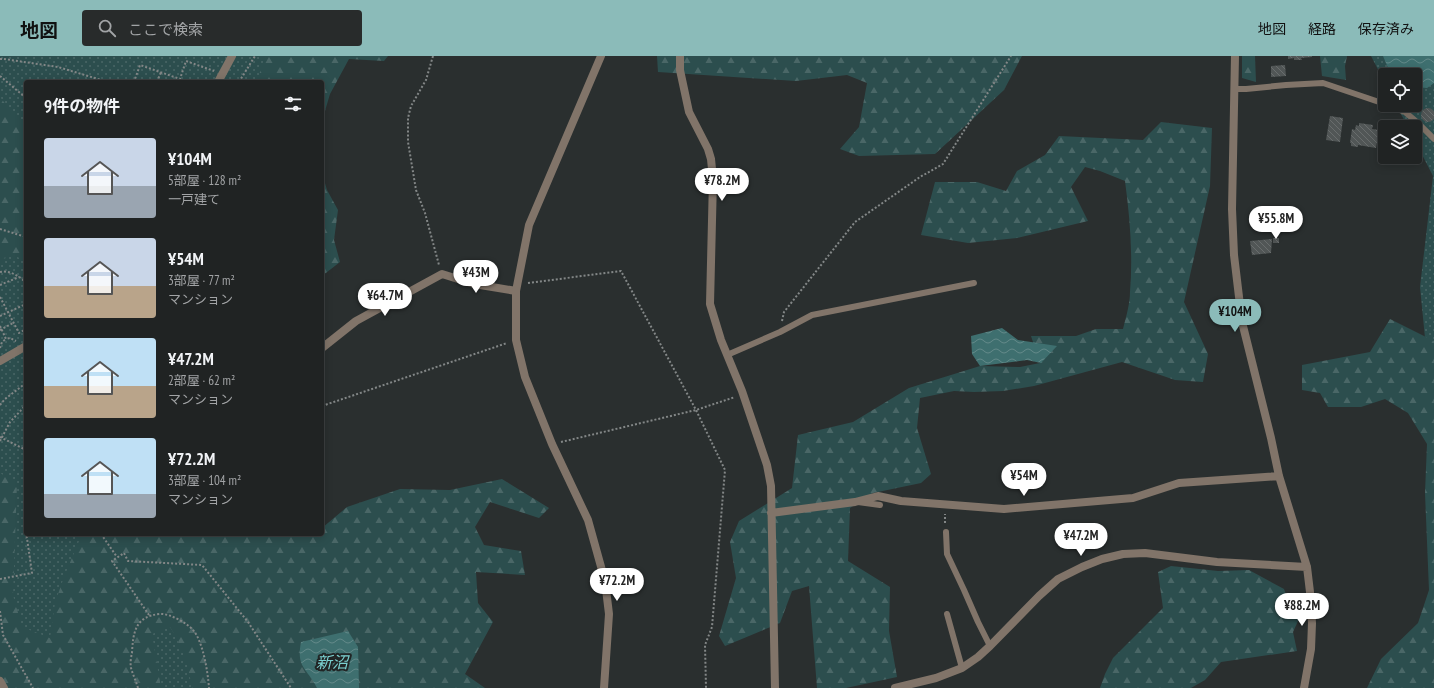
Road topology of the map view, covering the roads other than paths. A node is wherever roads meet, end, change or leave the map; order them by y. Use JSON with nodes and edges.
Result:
{"nodes":[{"id":1,"x":232,"y":56,"type":"edge"},
{"id":2,"x":601,"y":56,"type":"edge"},
{"id":3,"x":680,"y":56,"type":"edge"},
{"id":4,"x":1235,"y":56,"type":"edge"},
{"id":5,"x":219,"y":80,"type":"edge"},
{"id":6,"x":1234,"y":89,"type":"junction"},
{"id":7,"x":1378,"y":102,"type":"edge"},
{"id":8,"x":1405,"y":112,"type":"edge"},
{"id":9,"x":1434,"y":139,"type":"edge"},
{"id":10,"x":974,"y":283,"type":"dead end"},
{"id":11,"x":516,"y":287,"type":"junction"},
{"id":12,"x":324,"y":346,"type":"edge"},
{"id":13,"x":24,"y":347,"type":"edge"},
{"id":14,"x":727,"y":355,"type":"junction"},
{"id":15,"x":0,"y":361,"type":"edge"},
{"id":16,"x":1279,"y":476,"type":"junction"},
{"id":17,"x":855,"y":502,"type":"junction"},
{"id":18,"x":880,"y":505,"type":"dead end"},
{"id":19,"x":771,"y":513,"type":"junction"},
{"id":20,"x":946,"y":532,"type":"road end"},
{"id":21,"x":1307,"y":567,"type":"junction"},
{"id":22,"x":947,"y":614,"type":"dead end"},
{"id":23,"x":990,"y":646,"type":"junction"},
{"id":24,"x":962,"y":668,"type":"junction"},
{"id":25,"x":0,"y":682,"type":"edge"},
{"id":26,"x":4,"y":688,"type":"edge"},
{"id":27,"x":604,"y":688,"type":"edge"},
{"id":28,"x":775,"y":688,"type":"edge"},
{"id":29,"x":895,"y":688,"type":"edge"},
{"id":30,"x":1304,"y":688,"type":"edge"}],
"edges":[{"from":1,"to":5,"type":"street"},
{"from":2,"to":11,"type":"street"},
{"from":3,"to":14,"type":"street"},
{"from":4,"to":6,"type":"street"},
{"from":6,"to":7,"type":"lane"},
{"from":6,"to":16,"type":"street"},
{"from":8,"to":9,"type":"lane"},
{"from":10,"to":14,"type":"lane"},
{"from":11,"to":12,"type":"street"},
{"from":11,"to":27,"type":"street"},
{"from":13,"to":15,"type":"street"},
{"from":14,"to":19,"type":"street"},
{"from":16,"to":17,"type":"street"},
{"from":16,"to":21,"type":"street"},
{"from":17,"to":18,"type":"lane"},
{"from":17,"to":19,"type":"street"},
{"from":19,"to":28,"type":"street"},
{"from":20,"to":23,"type":"lane"},
{"from":21,"to":23,"type":"street"},
{"from":21,"to":30,"type":"street"},
{"from":22,"to":24,"type":"lane"},
{"from":23,"to":24,"type":"street"},
{"from":24,"to":29,"type":"street"},
{"from":25,"to":26,"type":"street"}]}
